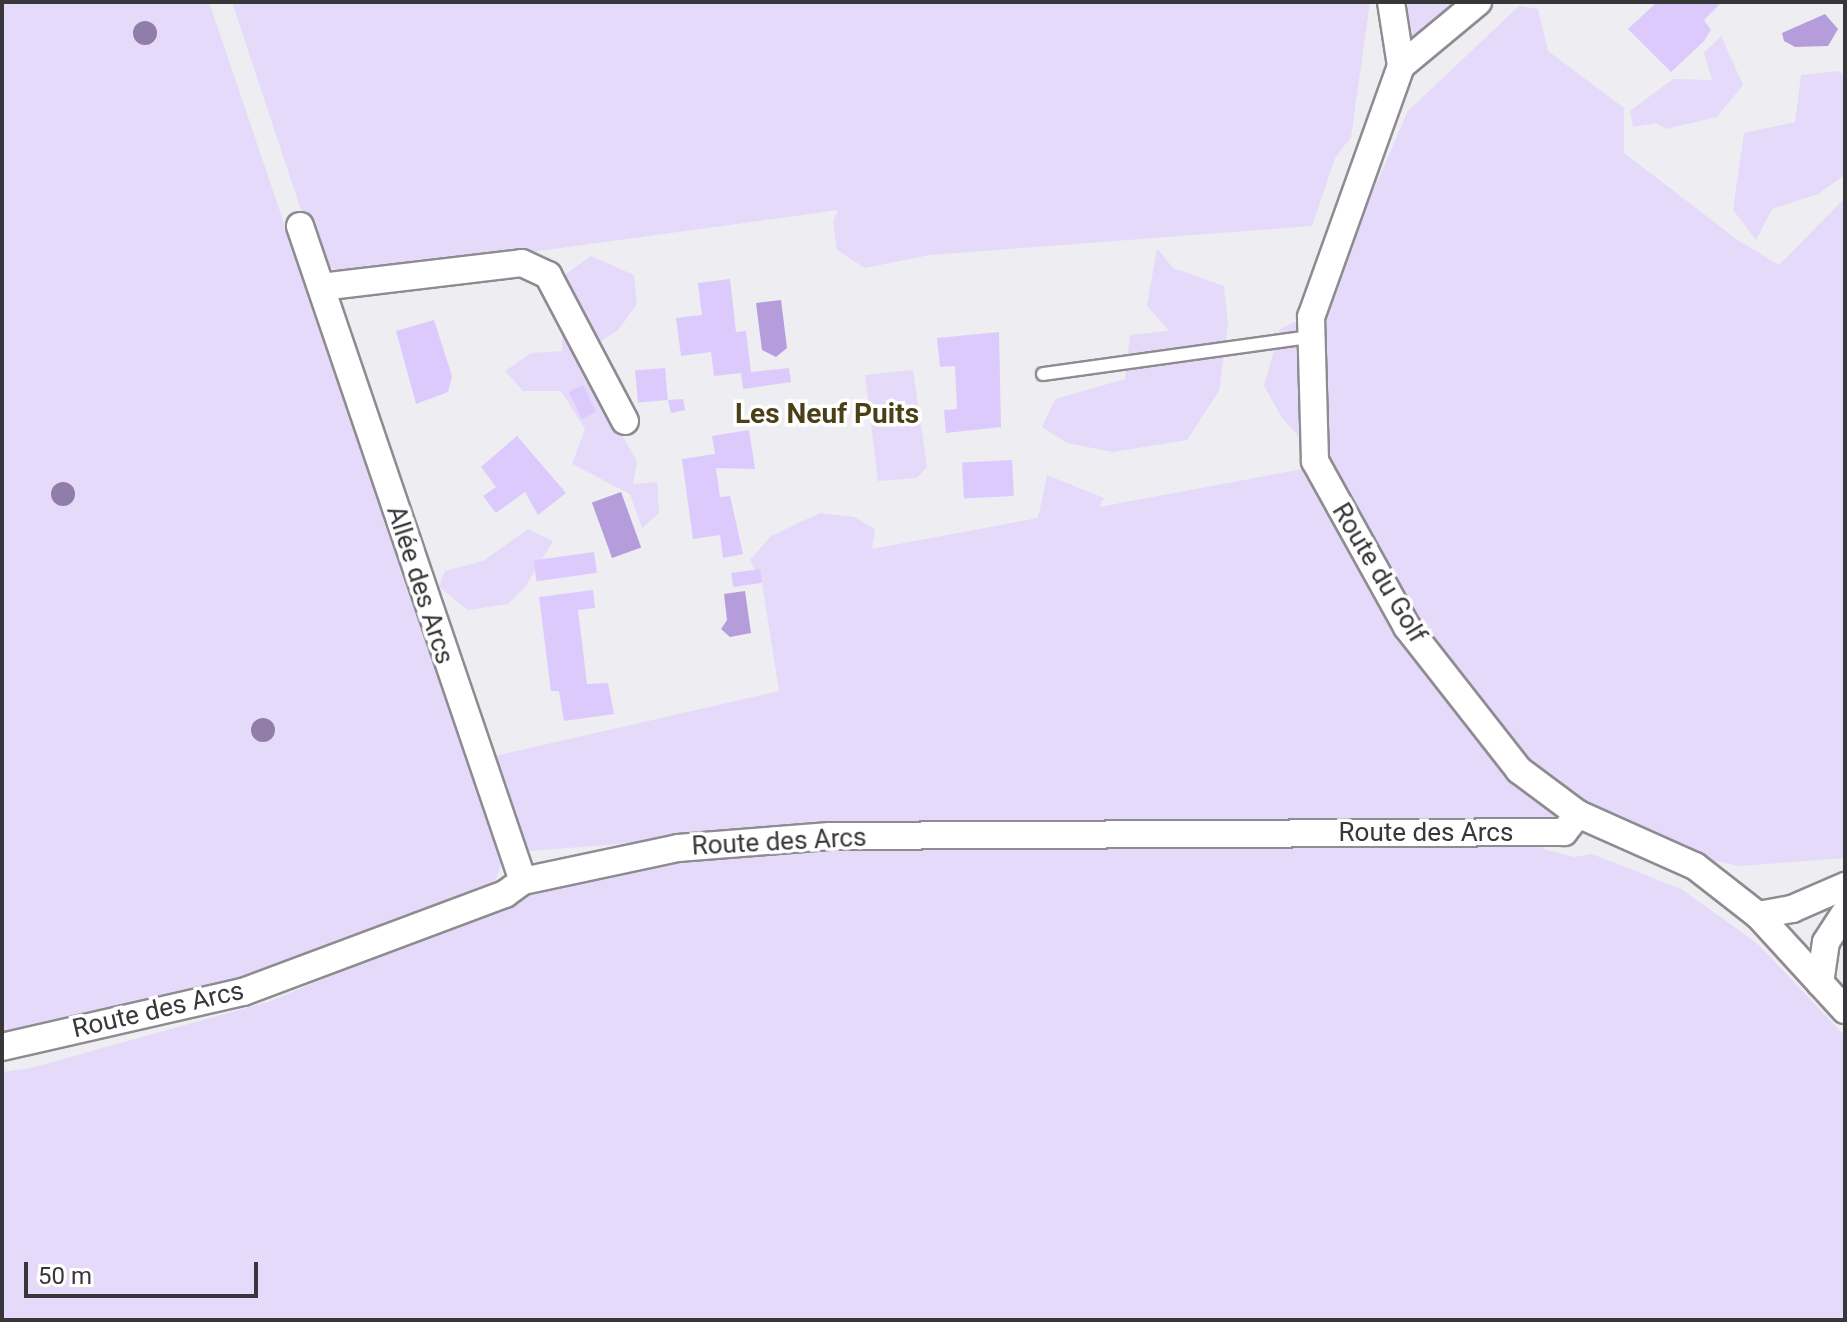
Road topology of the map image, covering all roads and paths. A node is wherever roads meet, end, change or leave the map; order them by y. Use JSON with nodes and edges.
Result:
{"nodes":[{"id":1,"x":1391,"y":2,"type":"edge"},
{"id":2,"x":1478,"y":2,"type":"edge"},
{"id":3,"x":1401,"y":66,"type":"junction"},
{"id":4,"x":300,"y":226,"type":"dead end"},
{"id":5,"x":321,"y":287,"type":"junction"},
{"id":6,"x":1311,"y":337,"type":"junction"},
{"id":7,"x":1043,"y":374,"type":"dead end"},
{"id":8,"x":625,"y":421,"type":"dead end"},
{"id":9,"x":1578,"y":814,"type":"junction"},
{"id":10,"x":523,"y":881,"type":"junction"},
{"id":11,"x":1845,"y":886,"type":"edge"},
{"id":12,"x":1845,"y":913,"type":"edge"},
{"id":13,"x":1758,"y":915,"type":"junction"},
{"id":14,"x":1820,"y":983,"type":"junction"},
{"id":15,"x":1845,"y":1010,"type":"edge"},
{"id":16,"x":2,"y":1047,"type":"edge"}],
"edges":[{"from":1,"to":3,"type":"street","name":"Route du Golf"},
{"from":2,"to":3,"type":"street"},
{"from":3,"to":6,"type":"street","name":"Route du Golf"},
{"from":4,"to":5,"type":"street","name":"Allée des Arcs"},
{"from":5,"to":8,"type":"street"},
{"from":5,"to":10,"type":"street","name":"Allée des Arcs"},
{"from":6,"to":7,"type":"lane"},
{"from":6,"to":9,"type":"street","name":"Route du Golf"},
{"from":9,"to":10,"type":"street","name":"Route des Arcs"},
{"from":9,"to":13,"type":"street","name":"Route du Golf"},
{"from":10,"to":16,"type":"street","name":"Route des Arcs"},
{"from":11,"to":13,"type":"street"},
{"from":12,"to":14,"type":"street"},
{"from":13,"to":14,"type":"street","name":"Route du Golf"},
{"from":14,"to":15,"type":"street","name":"Route du Golf"}]}
